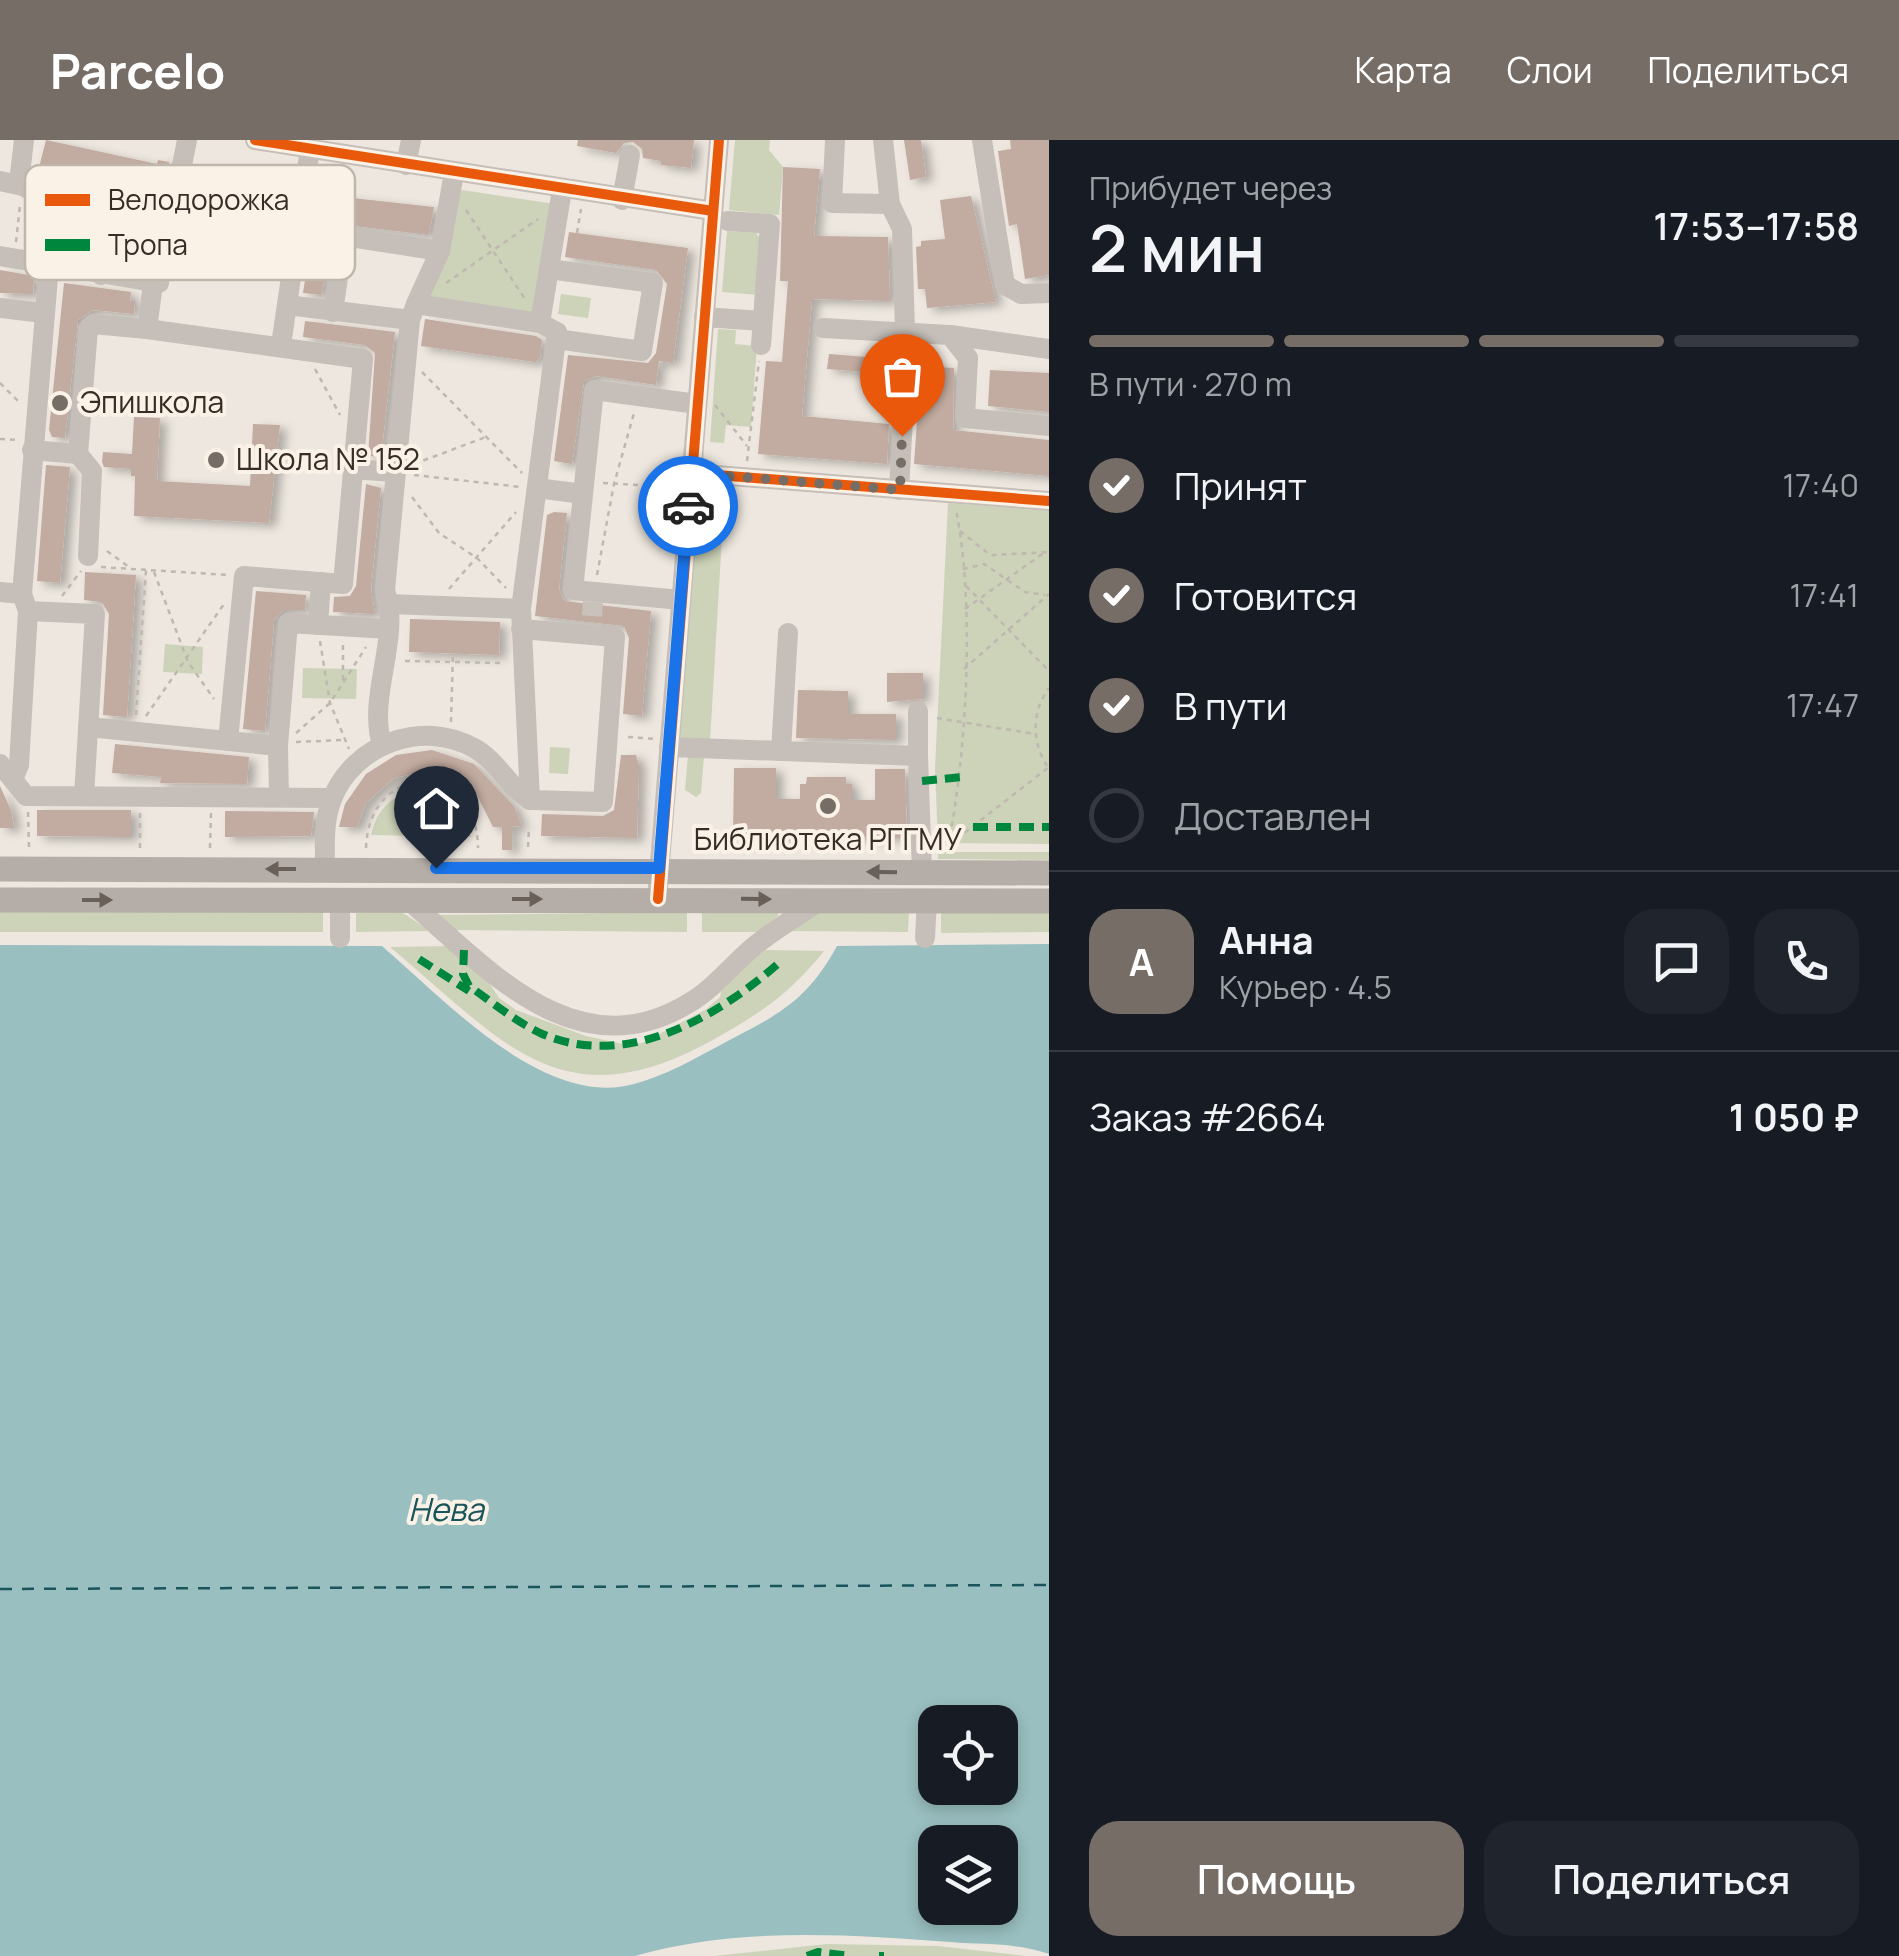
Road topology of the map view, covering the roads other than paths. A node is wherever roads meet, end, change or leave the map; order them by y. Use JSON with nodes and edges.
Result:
{"nodes":[{"id":1,"x":24,"y":140,"type":"edge"},
{"id":2,"x":188,"y":140,"type":"edge"},
{"id":3,"x":256,"y":140,"type":"edge"},
{"id":4,"x":410,"y":140,"type":"edge"},
{"id":5,"x":719,"y":140,"type":"edge"},
{"id":6,"x":836,"y":140,"type":"edge"},
{"id":7,"x":883,"y":140,"type":"edge"},
{"id":8,"x":982,"y":140,"type":"edge"},
{"id":9,"x":310,"y":149,"type":"junction"},
{"id":10,"x":630,"y":155,"type":"dead end"},
{"id":11,"x":184,"y":165,"type":"edge"},
{"id":12,"x":308,"y":165,"type":"edge"},
{"id":13,"x":406,"y":165,"type":"junction"},
{"id":14,"x":453,"y":180,"type":"junction"},
{"id":15,"x":0,"y":181,"type":"edge"},
{"id":16,"x":23,"y":186,"type":"joint"},
{"id":17,"x":622,"y":200,"type":"junction"},
{"id":18,"x":568,"y":201,"type":"junction"},
{"id":19,"x":890,"y":204,"type":"junction"},
{"id":20,"x":720,"y":216,"type":"junction"},
{"id":21,"x":355,"y":238,"type":"edge"},
{"id":22,"x":440,"y":250,"type":"junction"},
{"id":23,"x":549,"y":268,"type":"junction"},
{"id":24,"x":46,"y":280,"type":"edge"},
{"id":25,"x":130,"y":280,"type":"edge"},
{"id":26,"x":164,"y":280,"type":"edge"},
{"id":27,"x":288,"y":280,"type":"edge"},
{"id":28,"x":338,"y":280,"type":"edge"},
{"id":29,"x":153,"y":284,"type":"junction"},
{"id":30,"x":1049,"y":293,"type":"edge"},
{"id":31,"x":0,"y":308,"type":"edge"},
{"id":32,"x":333,"y":312,"type":"junction"},
{"id":33,"x":413,"y":312,"type":"junction"},
{"id":34,"x":43,"y":313,"type":"junction"},
{"id":35,"x":278,"y":316,"type":"junction"},
{"id":36,"x":704,"y":317,"type":"junction"},
{"id":37,"x":762,"y":321,"type":"junction"},
{"id":38,"x":540,"y":323,"type":"junction"},
{"id":39,"x":823,"y":328,"type":"dead end"},
{"id":40,"x":147,"y":329,"type":"junction"},
{"id":41,"x":905,"y":333,"type":"junction"},
{"id":42,"x":950,"y":335,"type":"junction"},
{"id":43,"x":556,"y":339,"type":"junction"},
{"id":44,"x":281,"y":345,"type":"junction"},
{"id":45,"x":761,"y":345,"type":"road end"},
{"id":46,"x":1049,"y":349,"type":"edge"},
{"id":47,"x":703,"y":401,"type":"junction"},
{"id":48,"x":1049,"y":426,"type":"edge"},
{"id":49,"x":32,"y":450,"type":"junction"},
{"id":50,"x":78,"y":454,"type":"junction"},
{"id":51,"x":353,"y":459,"type":"junction"},
{"id":52,"x":393,"y":472,"type":"junction"},
{"id":53,"x":683,"y":480,"type":"junction"},
{"id":54,"x":537,"y":488,"type":"junction"},
{"id":55,"x":583,"y":488,"type":"junction"},
{"id":56,"x":900,"y":490,"type":"junction"},
{"id":57,"x":1049,"y":502,"type":"edge"},
{"id":58,"x":90,"y":557,"type":"road end"},
{"id":59,"x":320,"y":582,"type":"junction"},
{"id":60,"x":0,"y":592,"type":"edge"},
{"id":61,"x":681,"y":600,"type":"junction"},
{"id":62,"x":25,"y":602,"type":"junction"},
{"id":63,"x":389,"y":604,"type":"junction"},
{"id":64,"x":592,"y":611,"type":"junction"},
{"id":65,"x":521,"y":618,"type":"junction"},
{"id":66,"x":318,"y":625,"type":"junction"},
{"id":67,"x":383,"y":629,"type":"junction"},
{"id":68,"x":788,"y":633,"type":"dead end"},
{"id":69,"x":927,"y":714,"type":"road end"},
{"id":70,"x":88,"y":727,"type":"junction"},
{"id":71,"x":229,"y":731,"type":"junction"},
{"id":72,"x":669,"y":743,"type":"junction"},
{"id":73,"x":278,"y":746,"type":"junction"},
{"id":74,"x":382,"y":746,"type":"junction"},
{"id":75,"x":781,"y":750,"type":"junction"},
{"id":76,"x":918,"y":756,"type":"junction"},
{"id":77,"x":7,"y":771,"type":"edge"},
{"id":78,"x":84,"y":796,"type":"junction"},
{"id":79,"x":280,"y":797,"type":"junction"},
{"id":80,"x":332,"y":798,"type":"junction"},
{"id":81,"x":530,"y":800,"type":"junction"},
{"id":82,"x":325,"y":868,"type":"junction"},
{"id":83,"x":659,"y":868,"type":"junction"},
{"id":84,"x":0,"y":869,"type":"edge"},
{"id":85,"x":922,"y":872,"type":"junction"},
{"id":86,"x":1049,"y":872,"type":"edge"},
{"id":87,"x":407,"y":899,"type":"junction"},
{"id":88,"x":658,"y":899,"type":"junction"},
{"id":89,"x":0,"y":900,"type":"edge"},
{"id":90,"x":340,"y":900,"type":"junction"},
{"id":91,"x":821,"y":900,"type":"junction"},
{"id":92,"x":927,"y":900,"type":"junction"},
{"id":93,"x":1049,"y":900,"type":"edge"},
{"id":94,"x":340,"y":938,"type":"dead end"},
{"id":95,"x":925,"y":938,"type":"dead end"}],
"edges":[{"from":1,"to":16,"type":"street"},
{"from":2,"to":11,"type":"street"},
{"from":3,"to":9,"type":"street"},
{"from":4,"to":13,"type":"street"},
{"from":5,"to":20,"type":"street"},
{"from":6,"to":19,"type":"street"},
{"from":7,"to":19,"type":"street"},
{"from":8,"to":30,"type":"street"},
{"from":9,"to":12,"type":"street"},
{"from":9,"to":13,"type":"street"},
{"from":10,"to":17,"type":"street"},
{"from":13,"to":14,"type":"street"},
{"from":14,"to":18,"type":"street"},
{"from":14,"to":22,"type":"street"},
{"from":15,"to":16,"type":"street"},
{"from":17,"to":18,"type":"street"},
{"from":17,"to":20,"type":"street"},
{"from":18,"to":23,"type":"street"},
{"from":19,"to":41,"type":"street"},
{"from":20,"to":36,"type":"street"},
{"from":20,"to":37,"type":"street"},
{"from":21,"to":22,"type":"street"},
{"from":22,"to":33,"type":"street"},
{"from":23,"to":38,"type":"street"},
{"from":23,"to":43,"type":"street"},
{"from":24,"to":34,"type":"street"},
{"from":25,"to":29,"type":"street"},
{"from":26,"to":29,"type":"street"},
{"from":27,"to":35,"type":"street"},
{"from":28,"to":32,"type":"street"},
{"from":29,"to":40,"type":"street"},
{"from":31,"to":34,"type":"street"},
{"from":32,"to":33,"type":"street"},
{"from":32,"to":35,"type":"street"},
{"from":33,"to":38,"type":"street"},
{"from":33,"to":52,"type":"street"},
{"from":34,"to":49,"type":"street"},
{"from":35,"to":44,"type":"street"},
{"from":36,"to":37,"type":"street"},
{"from":36,"to":47,"type":"street"},
{"from":37,"to":45,"type":"street"},
{"from":38,"to":43,"type":"street"},
{"from":39,"to":41,"type":"street"},
{"from":40,"to":44,"type":"street"},
{"from":40,"to":50,"type":"street"},
{"from":41,"to":42,"type":"street"},
{"from":41,"to":56,"type":"street"},
{"from":42,"to":46,"type":"street"},
{"from":42,"to":48,"type":"street"},
{"from":43,"to":54,"type":"street"},
{"from":44,"to":51,"type":"street"},
{"from":47,"to":53,"type":"street"},
{"from":47,"to":55,"type":"street"},
{"from":49,"to":50,"type":"street"},
{"from":49,"to":62,"type":"street"},
{"from":50,"to":58,"type":"street"},
{"from":51,"to":52,"type":"street"},
{"from":51,"to":59,"type":"street"},
{"from":52,"to":63,"type":"street"},
{"from":53,"to":56,"type":"street"},
{"from":53,"to":61,"type":"street"},
{"from":54,"to":55,"type":"street"},
{"from":54,"to":65,"type":"street"},
{"from":55,"to":64,"type":"street"},
{"from":56,"to":57,"type":"street"},
{"from":59,"to":66,"type":"street"},
{"from":59,"to":71,"type":"street"},
{"from":60,"to":62,"type":"street"},
{"from":61,"to":64,"type":"street"},
{"from":61,"to":72,"type":"street"},
{"from":62,"to":70,"type":"street"},
{"from":62,"to":77,"type":"street"},
{"from":63,"to":65,"type":"street"},
{"from":63,"to":67,"type":"street"},
{"from":64,"to":65,"type":"street"},
{"from":64,"to":81,"type":"street"},
{"from":65,"to":81,"type":"street"},
{"from":66,"to":67,"type":"street"},
{"from":66,"to":73,"type":"street"},
{"from":67,"to":74,"type":"street"},
{"from":68,"to":75,"type":"street"},
{"from":69,"to":76,"type":"street"},
{"from":70,"to":71,"type":"street"},
{"from":70,"to":78,"type":"street"},
{"from":71,"to":73,"type":"street"},
{"from":72,"to":75,"type":"street"},
{"from":72,"to":83,"type":"street"},
{"from":73,"to":79,"type":"street"},
{"from":74,"to":80,"type":"street"},
{"from":74,"to":81,"type":"street"},
{"from":75,"to":76,"type":"street"},
{"from":76,"to":85,"type":"street"},
{"from":77,"to":78,"type":"street"},
{"from":78,"to":79,"type":"street"},
{"from":79,"to":80,"type":"street"},
{"from":80,"to":82,"type":"street"},
{"from":82,"to":83,"type":"main road"},
{"from":82,"to":84,"type":"main road","one_way":true},
{"from":85,"to":83,"type":"main road","one_way":true},
{"from":83,"to":88,"type":"street"},
{"from":85,"to":86,"type":"main road"},
{"from":87,"to":88,"type":"main road","one_way":true},
{"from":87,"to":90,"type":"main road"},
{"from":87,"to":91,"type":"street"},
{"from":88,"to":91,"type":"main road","one_way":true},
{"from":89,"to":90,"type":"main road","one_way":true},
{"from":90,"to":94,"type":"street"},
{"from":91,"to":92,"type":"main road"},
{"from":92,"to":93,"type":"main road"},
{"from":92,"to":95,"type":"street"}]}
